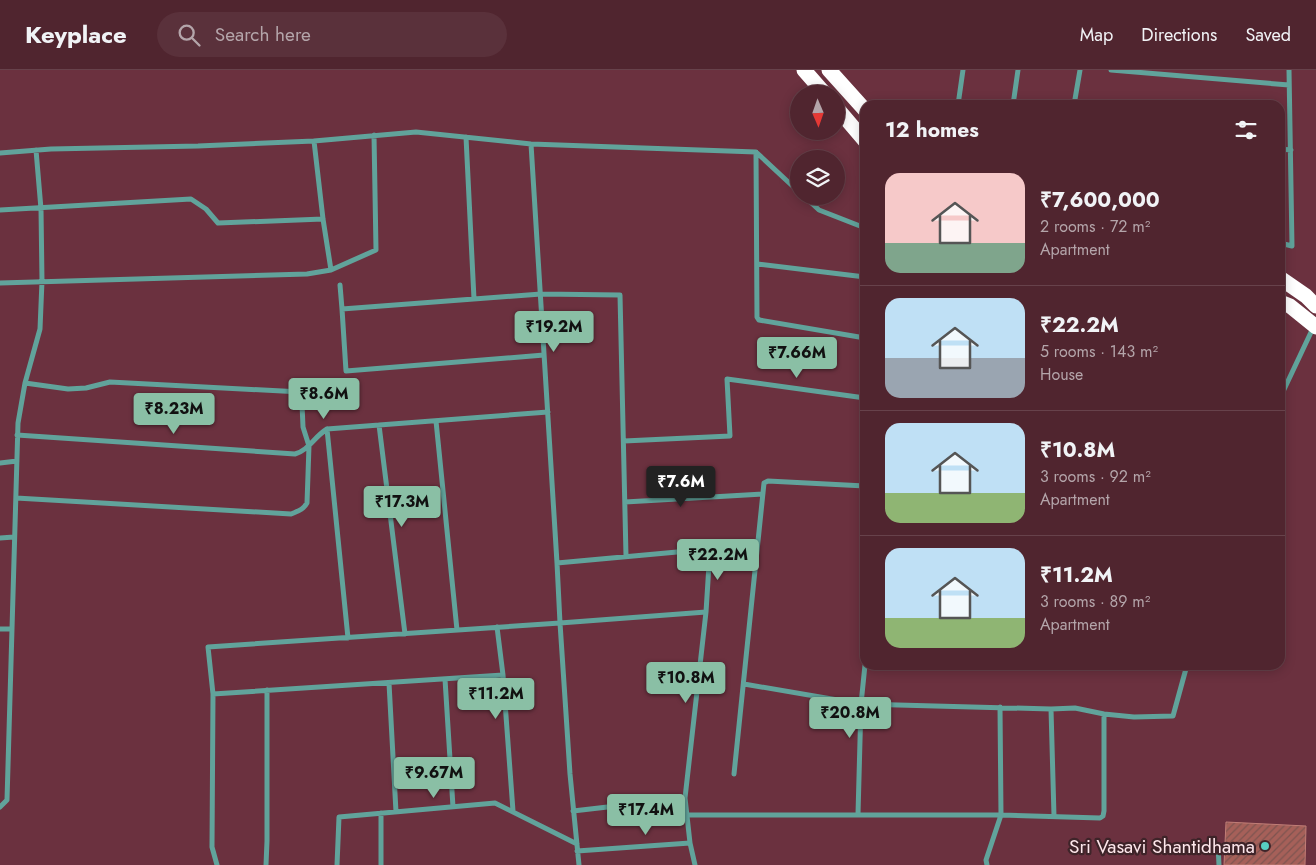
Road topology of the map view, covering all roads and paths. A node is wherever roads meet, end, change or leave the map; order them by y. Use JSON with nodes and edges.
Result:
{"nodes":[{"id":1,"x":804,"y":70,"type":"edge"},
{"id":2,"x":829,"y":70,"type":"edge"},
{"id":3,"x":963,"y":70,"type":"edge"},
{"id":4,"x":1018,"y":70,"type":"edge"},
{"id":5,"x":1080,"y":70,"type":"edge"},
{"id":6,"x":1112,"y":70,"type":"edge"},
{"id":7,"x":1289,"y":70,"type":"edge"},
{"id":8,"x":817,"y":85,"type":"edge"},
{"id":9,"x":1290,"y":86,"type":"junction"},
{"id":10,"x":959,"y":100,"type":"edge"},
{"id":11,"x":1014,"y":100,"type":"edge"},
{"id":12,"x":1075,"y":100,"type":"edge"},
{"id":13,"x":860,"y":104,"type":"edge"},
{"id":14,"x":845,"y":118,"type":"edge"},
{"id":15,"x":374,"y":135,"type":"junction"},
{"id":16,"x":860,"y":135,"type":"edge"},
{"id":17,"x":466,"y":137,"type":"junction"},
{"id":18,"x":314,"y":140,"type":"junction"},
{"id":19,"x":531,"y":144,"type":"junction"},
{"id":20,"x":1285,"y":149,"type":"edge"},
{"id":21,"x":36,"y":150,"type":"junction"},
{"id":22,"x":1291,"y":150,"type":"junction"},
{"id":23,"x":756,"y":152,"type":"junction"},
{"id":24,"x":0,"y":154,"type":"edge"},
{"id":25,"x":790,"y":184,"type":"edge"},
{"id":26,"x":814,"y":205,"type":"edge"},
{"id":27,"x":41,"y":209,"type":"junction"},
{"id":28,"x":0,"y":210,"type":"edge"},
{"id":29,"x":323,"y":219,"type":"junction"},
{"id":30,"x":860,"y":226,"type":"edge"},
{"id":31,"x":1285,"y":244,"type":"edge"},
{"id":32,"x":757,"y":264,"type":"junction"},
{"id":33,"x":331,"y":270,"type":"junction"},
{"id":34,"x":860,"y":276,"type":"edge"},
{"id":35,"x":42,"y":281,"type":"junction"},
{"id":36,"x":1285,"y":281,"type":"edge"},
{"id":37,"x":0,"y":283,"type":"edge"},
{"id":38,"x":340,"y":286,"type":"dead end"},
{"id":39,"x":541,"y":294,"type":"junction"},
{"id":40,"x":474,"y":299,"type":"junction"},
{"id":41,"x":1285,"y":304,"type":"edge"},
{"id":42,"x":1316,"y":306,"type":"edge"},
{"id":43,"x":342,"y":309,"type":"junction"},
{"id":44,"x":1315,"y":326,"type":"edge"},
{"id":45,"x":860,"y":337,"type":"edge"},
{"id":46,"x":544,"y":355,"type":"junction"},
{"id":47,"x":301,"y":381,"type":"dead end"},
{"id":48,"x":25,"y":383,"type":"junction"},
{"id":49,"x":1285,"y":388,"type":"edge"},
{"id":50,"x":301,"y":392,"type":"junction"},
{"id":51,"x":860,"y":397,"type":"edge"},
{"id":52,"x":548,"y":412,"type":"junction"},
{"id":53,"x":436,"y":421,"type":"junction"},
{"id":54,"x":379,"y":425,"type":"junction"},
{"id":55,"x":326,"y":430,"type":"junction"},
{"id":56,"x":17,"y":435,"type":"junction"},
{"id":57,"x":624,"y":441,"type":"junction"},
{"id":58,"x":309,"y":446,"type":"junction"},
{"id":59,"x":16,"y":462,"type":"junction"},
{"id":60,"x":0,"y":463,"type":"edge"},
{"id":61,"x":860,"y":486,"type":"edge"},
{"id":62,"x":763,"y":494,"type":"junction"},
{"id":63,"x":16,"y":498,"type":"junction"},
{"id":64,"x":625,"y":502,"type":"junction"},
{"id":65,"x":14,"y":537,"type":"junction"},
{"id":66,"x":0,"y":538,"type":"edge"},
{"id":67,"x":626,"y":556,"type":"junction"},
{"id":68,"x":557,"y":563,"type":"junction"},
{"id":69,"x":706,"y":612,"type":"junction"},
{"id":70,"x":560,"y":623,"type":"junction"},
{"id":71,"x":498,"y":627,"type":"junction"},
{"id":72,"x":0,"y":629,"type":"edge"},
{"id":73,"x":12,"y":629,"type":"junction"},
{"id":74,"x":457,"y":630,"type":"junction"},
{"id":75,"x":405,"y":634,"type":"junction"},
{"id":76,"x":348,"y":638,"type":"junction"},
{"id":77,"x":865,"y":670,"type":"edge"},
{"id":78,"x":1186,"y":670,"type":"edge"},
{"id":79,"x":503,"y":675,"type":"junction"},
{"id":80,"x":445,"y":679,"type":"junction"},
{"id":81,"x":389,"y":683,"type":"junction"},
{"id":82,"x":744,"y":684,"type":"junction"},
{"id":83,"x":267,"y":690,"type":"junction"},
{"id":84,"x":213,"y":694,"type":"junction"},
{"id":85,"x":860,"y":704,"type":"junction"},
{"id":86,"x":1000,"y":708,"type":"junction"},
{"id":87,"x":1051,"y":709,"type":"junction"},
{"id":88,"x":1104,"y":714,"type":"junction"},
{"id":89,"x":734,"y":774,"type":"dead end"},
{"id":90,"x":685,"y":798,"type":"junction"},
{"id":91,"x":0,"y":807,"type":"edge"},
{"id":92,"x":453,"y":807,"type":"junction"},
{"id":93,"x":513,"y":811,"type":"junction"},
{"id":94,"x":573,"y":811,"type":"junction"},
{"id":95,"x":396,"y":812,"type":"junction"},
{"id":96,"x":381,"y":814,"type":"junction"},
{"id":97,"x":687,"y":814,"type":"junction"},
{"id":98,"x":858,"y":814,"type":"junction"},
{"id":99,"x":1001,"y":815,"type":"junction"},
{"id":100,"x":1054,"y":816,"type":"junction"},
{"id":101,"x":690,"y":843,"type":"junction"},
{"id":102,"x":577,"y":844,"type":"junction"},
{"id":103,"x":1218,"y":845,"type":"dead end"},
{"id":104,"x":578,"y":851,"type":"junction"},
{"id":105,"x":217,"y":865,"type":"edge"},
{"id":106,"x":266,"y":865,"type":"edge"},
{"id":107,"x":337,"y":865,"type":"edge"},
{"id":108,"x":381,"y":865,"type":"edge"},
{"id":109,"x":579,"y":865,"type":"edge"},
{"id":110,"x":695,"y":865,"type":"edge"},
{"id":111,"x":987,"y":865,"type":"edge"},
{"id":112,"x":1219,"y":865,"type":"edge"}],
"edges":[{"from":1,"to":8,"type":"highway"},
{"from":2,"to":13,"type":"highway"},
{"from":3,"to":10,"type":"street"},
{"from":4,"to":11,"type":"street"},
{"from":5,"to":12,"type":"street"},
{"from":6,"to":9,"type":"street"},
{"from":7,"to":9,"type":"street"},
{"from":9,"to":22,"type":"street"},
{"from":14,"to":16,"type":"highway"},
{"from":15,"to":17,"type":"street"},
{"from":15,"to":18,"type":"street"},
{"from":15,"to":33,"type":"street"},
{"from":17,"to":19,"type":"street"},
{"from":17,"to":40,"type":"street"},
{"from":18,"to":21,"type":"street"},
{"from":18,"to":29,"type":"street"},
{"from":19,"to":23,"type":"street"},
{"from":19,"to":39,"type":"street"},
{"from":20,"to":22,"type":"street"},
{"from":21,"to":24,"type":"street"},
{"from":21,"to":27,"type":"street"},
{"from":22,"to":31,"type":"street"},
{"from":23,"to":25,"type":"street"},
{"from":23,"to":32,"type":"street"},
{"from":26,"to":30,"type":"street"},
{"from":27,"to":28,"type":"street"},
{"from":27,"to":29,"type":"street"},
{"from":27,"to":35,"type":"street"},
{"from":29,"to":33,"type":"street"},
{"from":32,"to":34,"type":"street"},
{"from":32,"to":45,"type":"street"},
{"from":33,"to":35,"type":"street"},
{"from":35,"to":37,"type":"street"},
{"from":35,"to":48,"type":"street"},
{"from":36,"to":42,"type":"highway"},
{"from":38,"to":43,"type":"street"},
{"from":39,"to":40,"type":"street"},
{"from":39,"to":46,"type":"street"},
{"from":39,"to":57,"type":"street"},
{"from":40,"to":43,"type":"street"},
{"from":41,"to":44,"type":"highway"},
{"from":43,"to":46,"type":"street"},
{"from":44,"to":49,"type":"street"},
{"from":46,"to":52,"type":"street"},
{"from":47,"to":50,"type":"street"},
{"from":48,"to":50,"type":"street"},
{"from":48,"to":56,"type":"street"},
{"from":50,"to":58,"type":"street"},
{"from":51,"to":57,"type":"street"},
{"from":52,"to":53,"type":"street"},
{"from":52,"to":68,"type":"street"},
{"from":53,"to":54,"type":"street"},
{"from":53,"to":74,"type":"street"},
{"from":54,"to":55,"type":"street"},
{"from":54,"to":75,"type":"street"},
{"from":55,"to":58,"type":"street"},
{"from":55,"to":76,"type":"street"},
{"from":56,"to":58,"type":"street"},
{"from":56,"to":59,"type":"street"},
{"from":57,"to":64,"type":"street"},
{"from":58,"to":63,"type":"street"},
{"from":59,"to":60,"type":"street"},
{"from":59,"to":63,"type":"street"},
{"from":61,"to":62,"type":"street"},
{"from":62,"to":64,"type":"street"},
{"from":62,"to":82,"type":"street"},
{"from":63,"to":65,"type":"street"},
{"from":64,"to":67,"type":"street"},
{"from":65,"to":66,"type":"street"},
{"from":65,"to":73,"type":"street"},
{"from":67,"to":68,"type":"street"},
{"from":67,"to":69,"type":"street"},
{"from":68,"to":70,"type":"street"},
{"from":69,"to":70,"type":"street"},
{"from":69,"to":90,"type":"street"},
{"from":70,"to":71,"type":"street"},
{"from":70,"to":94,"type":"street"},
{"from":71,"to":74,"type":"street"},
{"from":71,"to":79,"type":"street"},
{"from":72,"to":73,"type":"street"},
{"from":73,"to":91,"type":"street"},
{"from":74,"to":75,"type":"street"},
{"from":75,"to":76,"type":"street"},
{"from":76,"to":84,"type":"street"},
{"from":77,"to":85,"type":"street"},
{"from":78,"to":88,"type":"street"},
{"from":79,"to":80,"type":"street"},
{"from":79,"to":93,"type":"street"},
{"from":80,"to":81,"type":"street"},
{"from":80,"to":92,"type":"street"},
{"from":81,"to":83,"type":"street"},
{"from":81,"to":95,"type":"street"},
{"from":82,"to":85,"type":"street"},
{"from":82,"to":89,"type":"street"},
{"from":83,"to":84,"type":"street"},
{"from":83,"to":106,"type":"street"},
{"from":84,"to":105,"type":"street"},
{"from":85,"to":86,"type":"street"},
{"from":85,"to":98,"type":"street"},
{"from":86,"to":87,"type":"street"},
{"from":86,"to":99,"type":"street"},
{"from":87,"to":88,"type":"street"},
{"from":87,"to":100,"type":"street"},
{"from":88,"to":100,"type":"street"},
{"from":90,"to":94,"type":"street"},
{"from":90,"to":97,"type":"street"},
{"from":92,"to":93,"type":"street"},
{"from":92,"to":95,"type":"street"},
{"from":93,"to":102,"type":"street"},
{"from":94,"to":102,"type":"street"},
{"from":95,"to":96,"type":"street"},
{"from":96,"to":107,"type":"street"},
{"from":96,"to":108,"type":"street"},
{"from":97,"to":98,"type":"street"},
{"from":97,"to":101,"type":"street"},
{"from":98,"to":99,"type":"street"},
{"from":99,"to":100,"type":"street"},
{"from":99,"to":111,"type":"street"},
{"from":101,"to":104,"type":"street"},
{"from":101,"to":110,"type":"street"},
{"from":102,"to":104,"type":"street"},
{"from":103,"to":112,"type":"street"},
{"from":104,"to":109,"type":"street"}]}
